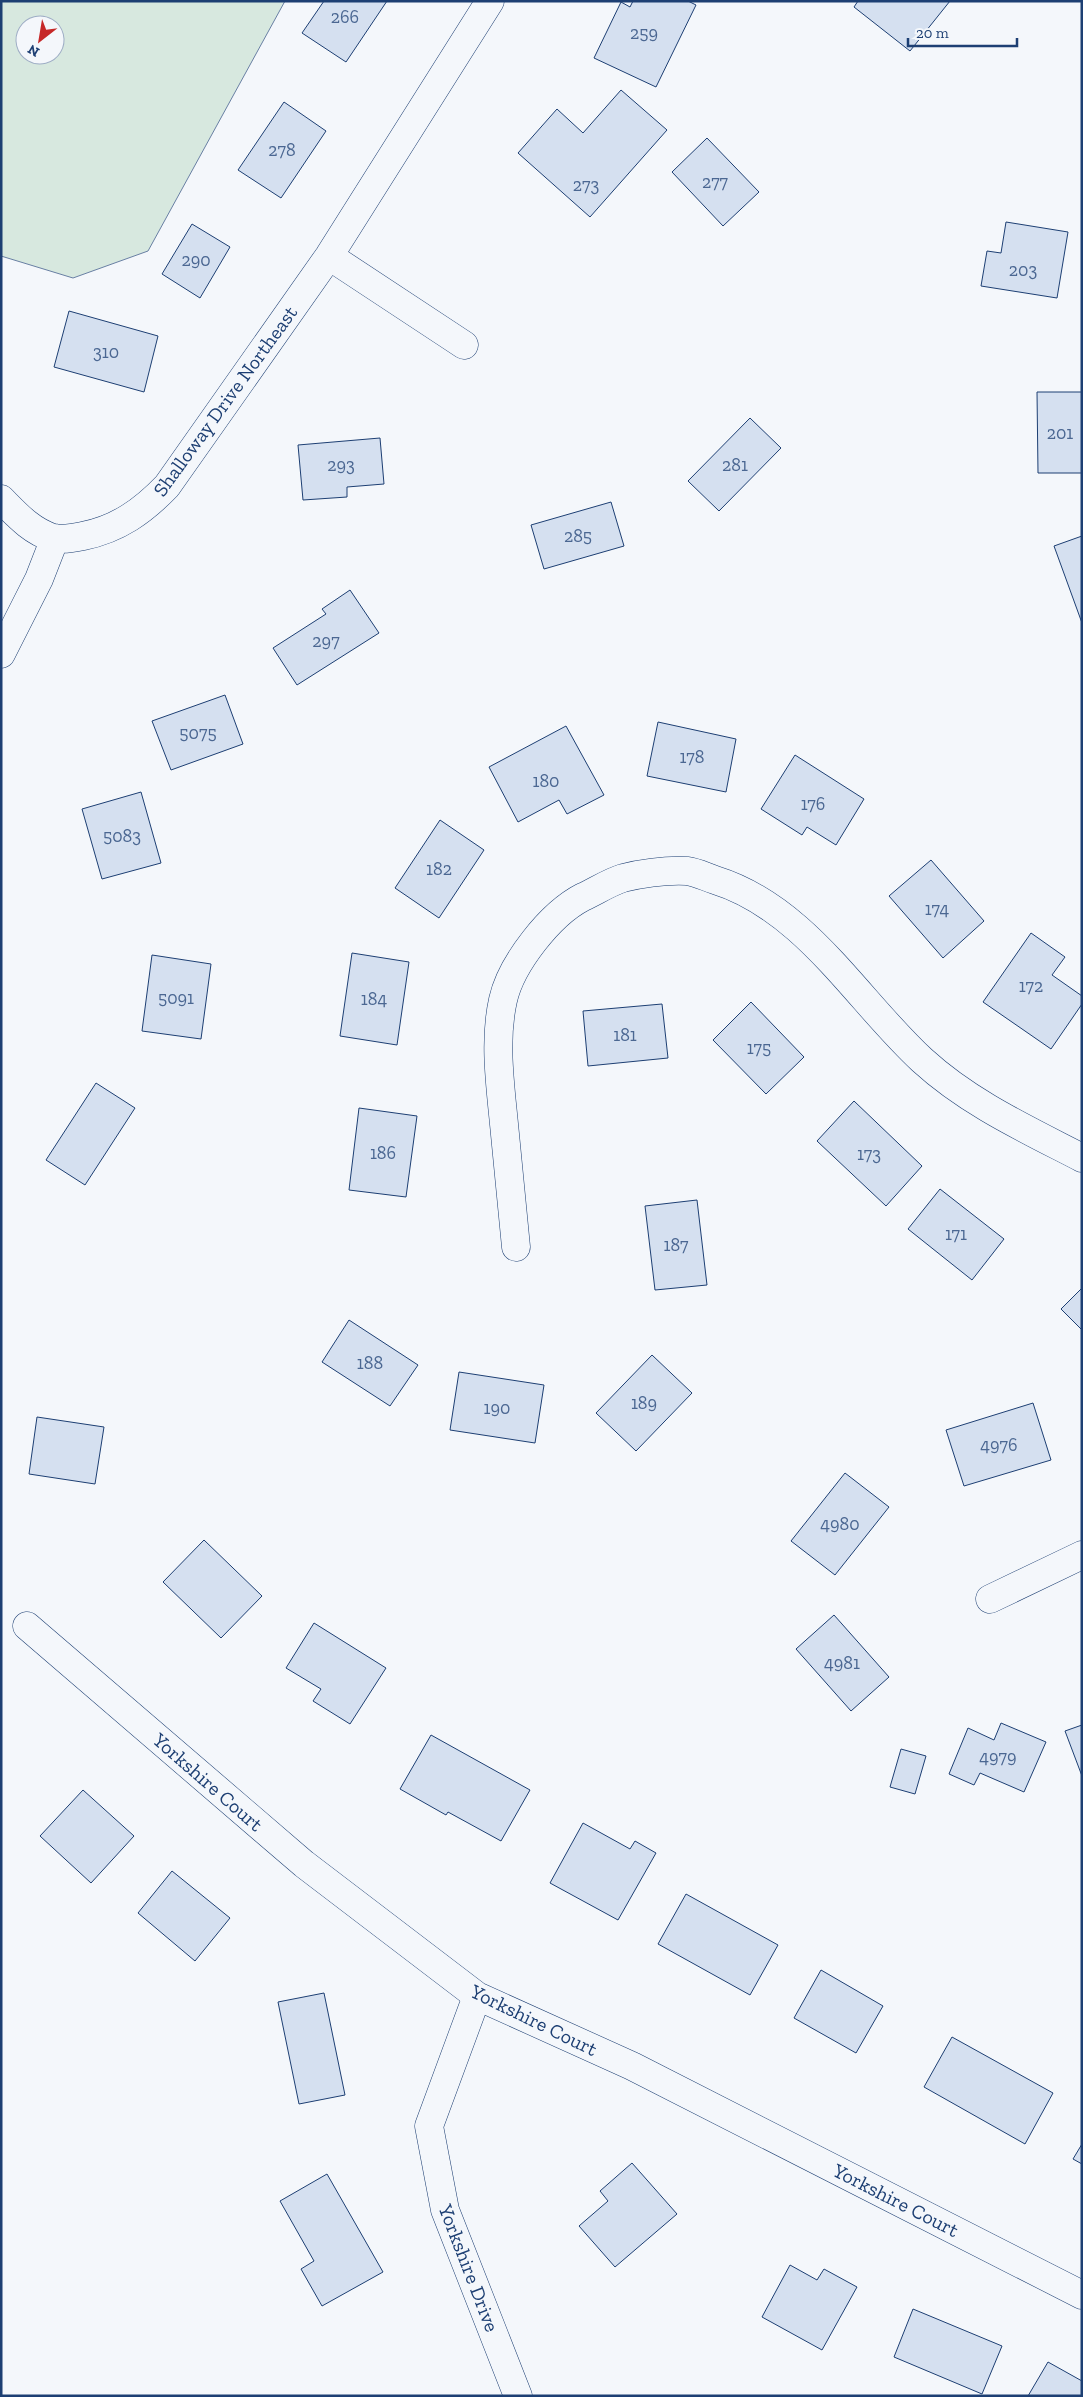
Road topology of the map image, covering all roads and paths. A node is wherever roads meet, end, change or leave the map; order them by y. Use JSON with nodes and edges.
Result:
{"nodes":[{"id":1,"x":490,"y":1,"type":"edge"},
{"id":2,"x":329,"y":256,"type":"junction"},
{"id":3,"x":464,"y":345,"type":"dead end"},
{"id":4,"x":1,"y":500,"type":"edge"},
{"id":5,"x":55,"y":538,"type":"junction"},
{"id":6,"x":1,"y":654,"type":"edge"},
{"id":7,"x":1082,"y":1158,"type":"edge"},
{"id":8,"x":516,"y":1247,"type":"dead end"},
{"id":9,"x":1082,"y":1555,"type":"edge"},
{"id":10,"x":990,"y":1599,"type":"dead end"},
{"id":11,"x":27,"y":1626,"type":"dead end"},
{"id":12,"x":477,"y":1996,"type":"junction"},
{"id":13,"x":1082,"y":2295,"type":"edge"},
{"id":14,"x":518,"y":2396,"type":"edge"}],
"edges":[{"from":1,"to":2,"type":"street","name":"Shalloway Drive Northeast"},
{"from":2,"to":3,"type":"street"},
{"from":2,"to":5,"type":"street","name":"Shalloway Drive Northeast"},
{"from":4,"to":5,"type":"street","name":"Shalloway Drive Northeast"},
{"from":5,"to":6,"type":"street"},
{"from":7,"to":8,"type":"street"},
{"from":9,"to":10,"type":"street"},
{"from":11,"to":12,"type":"street","name":"Yorkshire Court"},
{"from":12,"to":13,"type":"street","name":"Yorkshire Court"},
{"from":12,"to":14,"type":"street","name":"Yorkshire Drive"}]}
